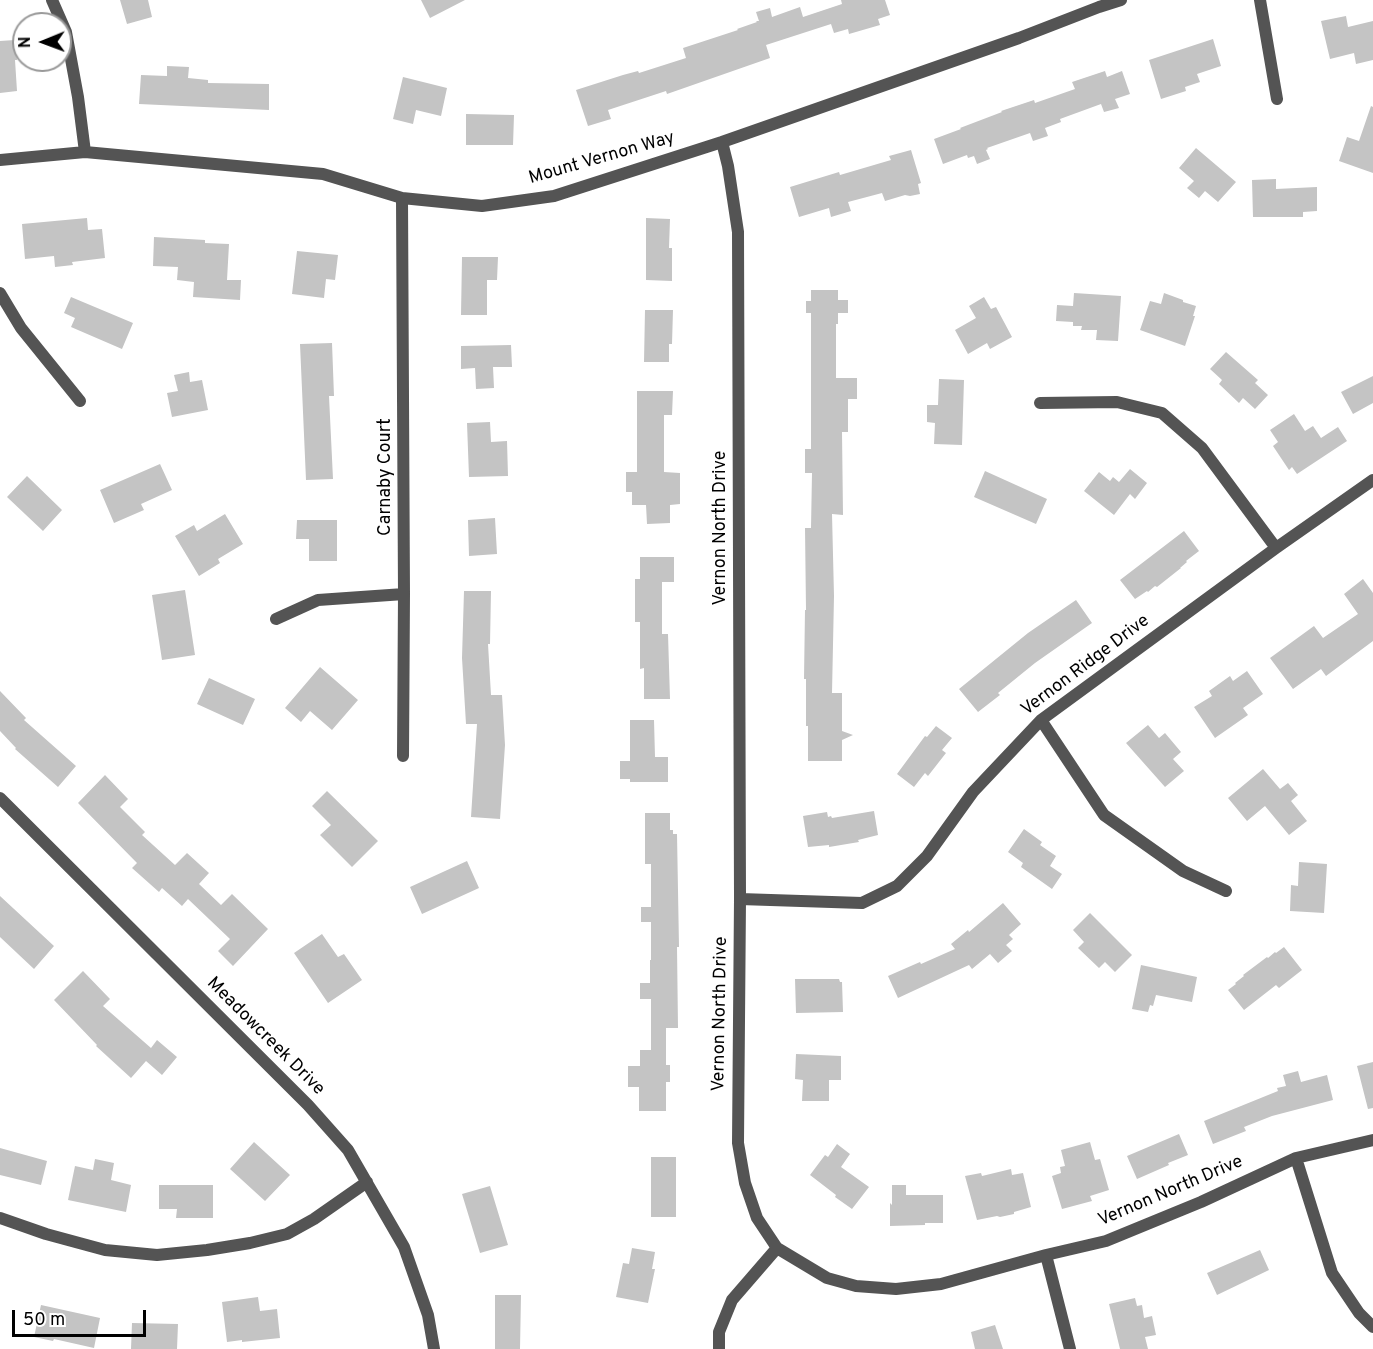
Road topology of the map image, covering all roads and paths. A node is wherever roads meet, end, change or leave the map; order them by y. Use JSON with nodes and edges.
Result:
{"nodes":[{"id":1,"x":51,"y":0,"type":"edge"},
{"id":2,"x":1121,"y":0,"type":"edge"},
{"id":3,"x":1260,"y":0,"type":"edge"},
{"id":4,"x":1277,"y":99,"type":"dead end"},
{"id":5,"x":722,"y":142,"type":"junction"},
{"id":6,"x":85,"y":152,"type":"junction"},
{"id":7,"x":0,"y":160,"type":"edge"},
{"id":8,"x":402,"y":198,"type":"junction"},
{"id":9,"x":0,"y":293,"type":"edge"},
{"id":10,"x":80,"y":401,"type":"dead end"},
{"id":11,"x":1040,"y":403,"type":"dead end"},
{"id":12,"x":1373,"y":480,"type":"edge"},
{"id":13,"x":1276,"y":548,"type":"junction"},
{"id":14,"x":404,"y":594,"type":"junction"},
{"id":15,"x":276,"y":619,"type":"dead end"},
{"id":16,"x":1041,"y":720,"type":"junction"},
{"id":17,"x":404,"y":756,"type":"dead end"},
{"id":18,"x":0,"y":798,"type":"edge"},
{"id":19,"x":1226,"y":891,"type":"dead end"},
{"id":20,"x":740,"y":899,"type":"junction"},
{"id":21,"x":1373,"y":1140,"type":"edge"},
{"id":22,"x":1296,"y":1158,"type":"junction"},
{"id":23,"x":367,"y":1182,"type":"junction"},
{"id":24,"x":0,"y":1218,"type":"edge"},
{"id":25,"x":777,"y":1248,"type":"junction"},
{"id":26,"x":1046,"y":1255,"type":"junction"},
{"id":27,"x":1373,"y":1327,"type":"edge"},
{"id":28,"x":434,"y":1349,"type":"edge"},
{"id":29,"x":719,"y":1349,"type":"edge"},
{"id":30,"x":1070,"y":1349,"type":"edge"}],
"edges":[{"from":1,"to":6,"type":"street"},
{"from":2,"to":5,"type":"street","name":"Mount Vernon Way"},
{"from":3,"to":4,"type":"street"},
{"from":5,"to":8,"type":"street","name":"Mount Vernon Way"},
{"from":5,"to":20,"type":"street","name":"Vernon North Drive"},
{"from":6,"to":7,"type":"street","name":"Mount Vernon Way"},
{"from":6,"to":8,"type":"street","name":"Mount Vernon Way"},
{"from":8,"to":14,"type":"street","name":"Carnaby Court"},
{"from":9,"to":10,"type":"street"},
{"from":11,"to":13,"type":"street"},
{"from":12,"to":13,"type":"street","name":"Vernon Ridge Drive"},
{"from":13,"to":16,"type":"street","name":"Vernon Ridge Drive"},
{"from":14,"to":15,"type":"street"},
{"from":14,"to":17,"type":"street","name":"Carnaby Court"},
{"from":16,"to":19,"type":"street"},
{"from":16,"to":20,"type":"street","name":"Vernon Ridge Drive"},
{"from":18,"to":23,"type":"street","name":"Meadowcreek Drive"},
{"from":20,"to":25,"type":"street","name":"Vernon North Drive"},
{"from":21,"to":22,"type":"street","name":"Vernon North Drive"},
{"from":22,"to":26,"type":"street","name":"Vernon North Drive"},
{"from":22,"to":27,"type":"street"},
{"from":23,"to":24,"type":"street"},
{"from":23,"to":28,"type":"street","name":"Meadowcreek Drive"},
{"from":25,"to":26,"type":"street","name":"Vernon North Drive"},
{"from":25,"to":29,"type":"street"},
{"from":26,"to":30,"type":"street"}]}
